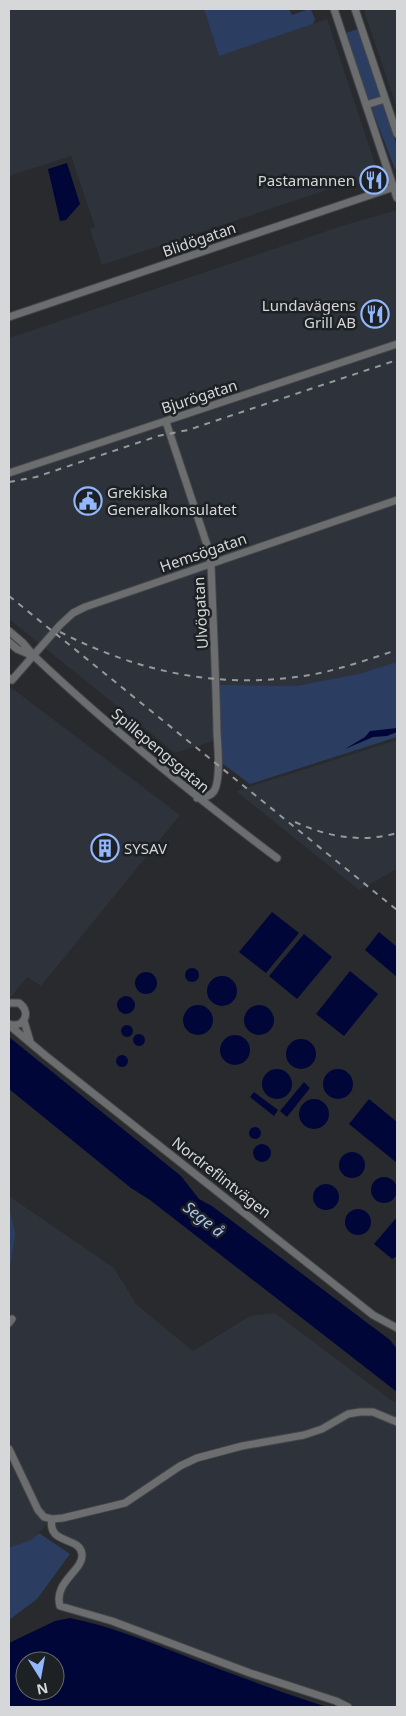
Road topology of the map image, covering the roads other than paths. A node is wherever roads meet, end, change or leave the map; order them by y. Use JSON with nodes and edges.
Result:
{"nodes":[{"id":1,"x":334,"y":9,"type":"edge"},
{"id":2,"x":355,"y":9,"type":"edge"},
{"id":3,"x":385,"y":98,"type":"junction"},
{"id":4,"x":366,"y":105,"type":"junction"},
{"id":5,"x":397,"y":134,"type":"edge"},
{"id":6,"x":396,"y":186,"type":"edge"},
{"id":7,"x":397,"y":198,"type":"edge"},
{"id":8,"x":9,"y":317,"type":"edge"},
{"id":9,"x":397,"y":344,"type":"edge"},
{"id":10,"x":166,"y":422,"type":"junction"},
{"id":11,"x":9,"y":473,"type":"edge"},
{"id":12,"x":397,"y":500,"type":"edge"},
{"id":13,"x":211,"y":564,"type":"junction"},
{"id":14,"x":9,"y":631,"type":"edge"},
{"id":15,"x":9,"y":642,"type":"edge"},
{"id":16,"x":34,"y":656,"type":"junction"},
{"id":17,"x":10,"y":679,"type":"edge"},
{"id":18,"x":197,"y":798,"type":"junction"},
{"id":19,"x":277,"y":858,"type":"dead end"},
{"id":20,"x":9,"y":1003,"type":"edge"},
{"id":21,"x":24,"y":1021,"type":"junction"},
{"id":22,"x":9,"y":1024,"type":"edge"},
{"id":23,"x":31,"y":1044,"type":"junction"},
{"id":24,"x":397,"y":1328,"type":"edge"},
{"id":25,"x":397,"y":1422,"type":"edge"},
{"id":26,"x":9,"y":1449,"type":"edge"},
{"id":27,"x":52,"y":1519,"type":"junction"},
{"id":28,"x":348,"y":1707,"type":"edge"}],
"edges":[{"from":1,"to":4,"type":"street"},
{"from":2,"to":3,"type":"street"},
{"from":3,"to":4,"type":"street"},
{"from":3,"to":5,"type":"street"},
{"from":4,"to":6,"type":"street"},
{"from":6,"to":7,"type":"street"},
{"from":6,"to":8,"type":"street","name":"Blidögatan"},
{"from":9,"to":10,"type":"street","name":"Bjurögatan"},
{"from":10,"to":11,"type":"street","name":"Bjurögatan"},
{"from":10,"to":13,"type":"street","name":"Ulvögatan"},
{"from":12,"to":13,"type":"street","name":"Hemsögatan"},
{"from":13,"to":16,"type":"street","name":"Hemsögatan"},
{"from":13,"to":18,"type":"street","name":"Ulvögatan"},
{"from":14,"to":16,"type":"street","name":"Spillepengsgatan"},
{"from":15,"to":16,"type":"street","name":"Spillepengsgatan"},
{"from":16,"to":17,"type":"street","name":"Hemsögatan"},
{"from":16,"to":18,"type":"street","name":"Spillepengsgatan"},
{"from":18,"to":19,"type":"street","name":"Spillepengsgatan"},
{"from":20,"to":21,"type":"street"},
{"from":21,"to":22,"type":"street"},
{"from":21,"to":23,"type":"street"},
{"from":22,"to":23,"type":"street","name":"Nordreflintvägen"},
{"from":23,"to":24,"type":"street","name":"Nordreflintvägen"},
{"from":25,"to":27,"type":"street"},
{"from":26,"to":27,"type":"street"},
{"from":27,"to":28,"type":"street"}]}
